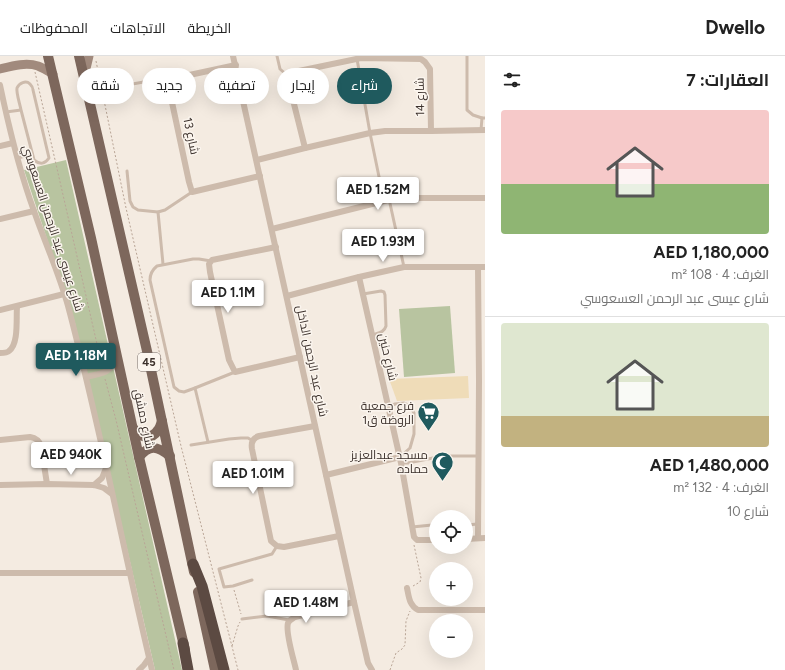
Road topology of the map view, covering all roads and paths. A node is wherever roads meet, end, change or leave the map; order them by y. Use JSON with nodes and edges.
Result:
{"nodes":[{"id":1,"x":15,"y":56,"type":"edge"},
{"id":2,"x":48,"y":56,"type":"edge"},
{"id":3,"x":79,"y":56,"type":"edge"},
{"id":4,"x":89,"y":56,"type":"edge"},
{"id":5,"x":95,"y":56,"type":"edge"},
{"id":6,"x":233,"y":56,"type":"edge"},
{"id":7,"x":277,"y":56,"type":"edge"},
{"id":8,"x":467,"y":56,"type":"edge"},
{"id":9,"x":360,"y":58,"type":"edge"},
{"id":10,"x":236,"y":65,"type":"junction"},
{"id":11,"x":11,"y":67,"type":"junction"},
{"id":12,"x":82,"y":68,"type":"edge"},
{"id":13,"x":86,"y":68,"type":"edge"},
{"id":14,"x":280,"y":68,"type":"edge"},
{"id":15,"x":313,"y":68,"type":"edge"},
{"id":16,"x":0,"y":69,"type":"edge"},
{"id":17,"x":52,"y":74,"type":"junction"},
{"id":18,"x":196,"y":74,"type":"edge"},
{"id":19,"x":0,"y":85,"type":"edge"},
{"id":20,"x":90,"y":104,"type":"edge"},
{"id":21,"x":172,"y":104,"type":"edge"},
{"id":22,"x":294,"y":104,"type":"edge"},
{"id":23,"x":21,"y":110,"type":"junction"},
{"id":24,"x":6,"y":112,"type":"junction"},
{"id":25,"x":483,"y":118,"type":"edge"},
{"id":26,"x":483,"y":130,"type":"edge"},
{"id":27,"x":431,"y":131,"type":"junction"},
{"id":28,"x":370,"y":133,"type":"junction"},
{"id":29,"x":13,"y":143,"type":"junction"},
{"id":30,"x":0,"y":146,"type":"edge"},
{"id":31,"x":305,"y":148,"type":"junction"},
{"id":32,"x":32,"y":154,"type":"junction"},
{"id":33,"x":18,"y":158,"type":"junction"},
{"id":34,"x":257,"y":160,"type":"junction"},
{"id":35,"x":127,"y":171,"type":"dead end"},
{"id":36,"x":260,"y":176,"type":"junction"},
{"id":37,"x":192,"y":192,"type":"junction"},
{"id":38,"x":485,"y":198,"type":"edge"},
{"id":39,"x":386,"y":200,"type":"junction"},
{"id":40,"x":34,"y":211,"type":"junction"},
{"id":41,"x":158,"y":212,"type":"junction"},
{"id":42,"x":0,"y":219,"type":"edge"},
{"id":43,"x":272,"y":229,"type":"junction"},
{"id":44,"x":276,"y":247,"type":"junction"},
{"id":45,"x":211,"y":261,"type":"junction"},
{"id":46,"x":163,"y":264,"type":"junction"},
{"id":47,"x":404,"y":267,"type":"junction"},
{"id":48,"x":478,"y":267,"type":"junction"},
{"id":49,"x":485,"y":267,"type":"edge"},
{"id":50,"x":359,"y":277,"type":"junction"},
{"id":51,"x":64,"y":294,"type":"junction"},
{"id":52,"x":363,"y":294,"type":"junction"},
{"id":53,"x":287,"y":296,"type":"junction"},
{"id":54,"x":17,"y":307,"type":"junction"},
{"id":55,"x":0,"y":310,"type":"edge"},
{"id":56,"x":372,"y":335,"type":"junction"},
{"id":57,"x":116,"y":347,"type":"junction"},
{"id":58,"x":0,"y":353,"type":"edge"},
{"id":59,"x":300,"y":357,"type":"junction"},
{"id":60,"x":235,"y":372,"type":"junction"},
{"id":61,"x":86,"y":377,"type":"junction"},
{"id":62,"x":482,"y":381,"type":"edge"},
{"id":63,"x":195,"y":388,"type":"junction"},
{"id":64,"x":388,"y":407,"type":"junction"},
{"id":65,"x":162,"y":421,"type":"junction"},
{"id":66,"x":315,"y":426,"type":"junction"},
{"id":67,"x":133,"y":428,"type":"junction"},
{"id":68,"x":0,"y":440,"type":"edge"},
{"id":69,"x":253,"y":441,"type":"junction"},
{"id":70,"x":208,"y":442,"type":"junction"},
{"id":71,"x":191,"y":445,"type":"dead end"},
{"id":72,"x":480,"y":453,"type":"edge"},
{"id":73,"x":170,"y":456,"type":"junction"},
{"id":74,"x":139,"y":457,"type":"junction"},
{"id":75,"x":400,"y":460,"type":"junction"},
{"id":76,"x":106,"y":467,"type":"junction"},
{"id":77,"x":326,"y":475,"type":"junction"},
{"id":78,"x":47,"y":484,"type":"junction"},
{"id":79,"x":0,"y":485,"type":"edge"},
{"id":80,"x":94,"y":485,"type":"junction"},
{"id":81,"x":112,"y":494,"type":"junction"},
{"id":82,"x":473,"y":524,"type":"edge"},
{"id":83,"x":478,"y":524,"type":"junction"},
{"id":84,"x":429,"y":525,"type":"edge"},
{"id":85,"x":412,"y":527,"type":"junction"},
{"id":86,"x":339,"y":536,"type":"junction"},
{"id":87,"x":415,"y":538,"type":"junction"},
{"id":88,"x":473,"y":538,"type":"edge"},
{"id":89,"x":478,"y":538,"type":"junction"},
{"id":90,"x":485,"y":538,"type":"edge"},
{"id":91,"x":429,"y":540,"type":"edge"},
{"id":92,"x":277,"y":546,"type":"junction"},
{"id":93,"x":192,"y":564,"type":"junction"},
{"id":94,"x":0,"y":573,"type":"edge"},
{"id":95,"x":130,"y":573,"type":"junction"},
{"id":96,"x":252,"y":580,"type":"dead end"},
{"id":97,"x":233,"y":586,"type":"junction"},
{"id":98,"x":407,"y":588,"type":"joint"},
{"id":99,"x":354,"y":602,"type":"junction"},
{"id":100,"x":412,"y":606,"type":"junction"},
{"id":101,"x":485,"y":610,"type":"edge"},
{"id":102,"x":242,"y":619,"type":"junction"},
{"id":103,"x":290,"y":620,"type":"junction"},
{"id":104,"x":183,"y":643,"type":"joint"},
{"id":105,"x":232,"y":646,"type":"junction"},
{"id":106,"x":149,"y":658,"type":"junction"},
{"id":107,"x":139,"y":670,"type":"edge"},
{"id":108,"x":152,"y":670,"type":"edge"},
{"id":109,"x":189,"y":670,"type":"edge"},
{"id":110,"x":215,"y":670,"type":"edge"},
{"id":111,"x":224,"y":670,"type":"edge"},
{"id":112,"x":238,"y":670,"type":"edge"},
{"id":113,"x":296,"y":670,"type":"edge"},
{"id":114,"x":372,"y":670,"type":"edge"},
{"id":115,"x":390,"y":670,"type":"edge"}],
"edges":[{"from":1,"to":11,"type":"main road"},
{"from":2,"to":17,"type":"main road","name":"شارع دمشق","number":"45"},
{"from":3,"to":12,"type":"main road","name":"شارع دمشق","number":"45"},
{"from":4,"to":13,"type":"main road"},
{"from":5,"to":105,"type":"path"},
{"from":6,"to":10,"type":"street","name":"شارع عبد الرحمن الداخل"},
{"from":7,"to":14,"type":"lane"},
{"from":8,"to":25,"type":"lane"},
{"from":9,"to":15,"type":"street","name":"شارع 14"},
{"from":9,"to":27,"type":"street","name":"شارع 14"},
{"from":9,"to":28,"type":"lane"},
{"from":10,"to":18,"type":"street"},
{"from":10,"to":34,"type":"street","name":"شارع عبد الرحمن الداخل"},
{"from":11,"to":16,"type":"main road"},
{"from":11,"to":17,"type":"main road"},
{"from":17,"to":57,"type":"main road","name":"شارع دمشق","number":"45"},
{"from":19,"to":24,"type":"street","name":"شارع عيسى عبد الرحمن العسعوسي"},
{"from":20,"to":65,"type":"main road","name":"شارع دمشق","number":"45"},
{"from":21,"to":37,"type":"street","name":"شارع 13"},
{"from":22,"to":31,"type":"street"},
{"from":23,"to":24,"type":"lane"},
{"from":23,"to":32,"type":"lane"},
{"from":23,"to":32,"type":"lane"},
{"from":24,"to":29,"type":"street","name":"شارع عيسى عبد الرحمن العسعوسي"},
{"from":25,"to":26,"type":"lane"},
{"from":26,"to":27,"type":"street"},
{"from":27,"to":28,"type":"street"},
{"from":28,"to":31,"type":"street"},
{"from":28,"to":39,"type":"lane"},
{"from":29,"to":30,"type":"street"},
{"from":29,"to":33,"type":"street","name":"شارع عيسى عبد الرحمن العسعوسي"},
{"from":31,"to":34,"type":"street"},
{"from":32,"to":33,"type":"lane"},
{"from":33,"to":40,"type":"street","name":"شارع عيسى عبد الرحمن العسعوسي"},
{"from":34,"to":36,"type":"street","name":"شارع عبد الرحمن الداخل"},
{"from":35,"to":41,"type":"lane"},
{"from":36,"to":37,"type":"street"},
{"from":36,"to":43,"type":"street","name":"شارع عبد الرحمن الداخل"},
{"from":37,"to":41,"type":"lane"},
{"from":38,"to":39,"type":"street"},
{"from":39,"to":43,"type":"street"},
{"from":39,"to":47,"type":"lane"},
{"from":40,"to":42,"type":"street"},
{"from":40,"to":51,"type":"street","name":"شارع عيسى عبد الرحمن العسعوسي"},
{"from":41,"to":46,"type":"lane"},
{"from":43,"to":44,"type":"street","name":"شارع عبد الرحمن الداخل"},
{"from":44,"to":45,"type":"street"},
{"from":44,"to":53,"type":"street","name":"شارع عبد الرحمن الداخل"},
{"from":45,"to":46,"type":"lane"},
{"from":45,"to":60,"type":"street"},
{"from":46,"to":63,"type":"lane"},
{"from":47,"to":48,"type":"street"},
{"from":47,"to":50,"type":"street"},
{"from":48,"to":49,"type":"street"},
{"from":48,"to":62,"type":"street"},
{"from":50,"to":52,"type":"street","name":"شارع حنين"},
{"from":50,"to":53,"type":"street"},
{"from":51,"to":54,"type":"street"},
{"from":51,"to":61,"type":"street","name":"شارع عيسى عبد الرحمن العسعوسي"},
{"from":52,"to":56,"type":"street","name":"شارع حنين"},
{"from":52,"to":56,"type":"lane"},
{"from":53,"to":59,"type":"street","name":"شارع عبد الرحمن الداخل"},
{"from":54,"to":55,"type":"street"},
{"from":54,"to":58,"type":"street"},
{"from":56,"to":64,"type":"street","name":"شارع حنين"},
{"from":57,"to":61,"type":"street"},
{"from":57,"to":67,"type":"main road","name":"شارع دمشق","number":"45"},
{"from":59,"to":60,"type":"street"},
{"from":59,"to":66,"type":"street","name":"شارع عبد الرحمن الداخل"},
{"from":60,"to":63,"type":"lane"},
{"from":61,"to":76,"type":"street","name":"شارع عيسى عبد الرحمن العسعوسي"},
{"from":62,"to":72,"type":"street"},
{"from":63,"to":70,"type":"lane"},
{"from":64,"to":75,"type":"street","name":"شارع حنين"},
{"from":64,"to":75,"type":"lane"},
{"from":65,"to":67,"type":"main road"},
{"from":65,"to":73,"type":"main road","name":"شارع دمشق","number":"45"},
{"from":66,"to":69,"type":"street"},
{"from":66,"to":77,"type":"street","name":"شارع عبد الرحمن الداخل"},
{"from":67,"to":74,"type":"main road","name":"شارع دمشق","number":"45"},
{"from":68,"to":78,"type":"street"},
{"from":69,"to":70,"type":"lane"},
{"from":69,"to":92,"type":"street"},
{"from":70,"to":71,"type":"lane"},
{"from":72,"to":75,"type":"lane"},
{"from":72,"to":83,"type":"street"},
{"from":73,"to":74,"type":"main road"},
{"from":73,"to":93,"type":"main road","name":"شارع دمشق","number":"45"},
{"from":74,"to":104,"type":"main road","name":"شارع دمشق","number":"45"},
{"from":75,"to":77,"type":"street"},
{"from":75,"to":85,"type":"street","name":"شارع حنين"},
{"from":76,"to":80,"type":"street"},
{"from":76,"to":81,"type":"street","name":"شارع عيسى عبد الرحمن العسعوسي"},
{"from":77,"to":86,"type":"street","name":"شارع عبد الرحمن الداخل"},
{"from":78,"to":79,"type":"street"},
{"from":78,"to":80,"type":"street"},
{"from":80,"to":81,"type":"street"},
{"from":81,"to":95,"type":"street","name":"شارع عيسى عبد الرحمن العسعوسي"},
{"from":82,"to":83,"type":"lane"},
{"from":83,"to":89,"type":"street"},
{"from":84,"to":85,"type":"lane"},
{"from":85,"to":87,"type":"street","name":"شارع حنين"},
{"from":86,"to":92,"type":"street"},
{"from":86,"to":99,"type":"street","name":"شارع عبد الرحمن الداخل"},
{"from":87,"to":91,"type":"street"},
{"from":87,"to":98,"type":"path"},
{"from":88,"to":89,"type":"street"},
{"from":89,"to":90,"type":"street"},
{"from":92,"to":97,"type":"lane"},
{"from":93,"to":110,"type":"main road","name":"شارع دمشق","number":"45"},
{"from":93,"to":111,"type":"highway"},
{"from":94,"to":95,"type":"street"},
{"from":95,"to":106,"type":"street","name":"شارع عيسى عبد الرحمن العسعوسي"},
{"from":96,"to":97,"type":"lane"},
{"from":97,"to":102,"type":"path"},
{"from":98,"to":100,"type":"street"},
{"from":99,"to":103,"type":"street"},
{"from":99,"to":114,"type":"street","name":"شارع عبد الرحمن الداخل"},
{"from":100,"to":101,"type":"street"},
{"from":100,"to":115,"type":"path"},
{"from":102,"to":103,"type":"lane"},
{"from":102,"to":105,"type":"path"},
{"from":103,"to":113,"type":"street"},
{"from":104,"to":109,"type":"highway"},
{"from":105,"to":112,"type":"path"},
{"from":106,"to":107,"type":"street"},
{"from":106,"to":108,"type":"street","name":"شارع عيسى عبد الرحمن العسعوسي"}]}
